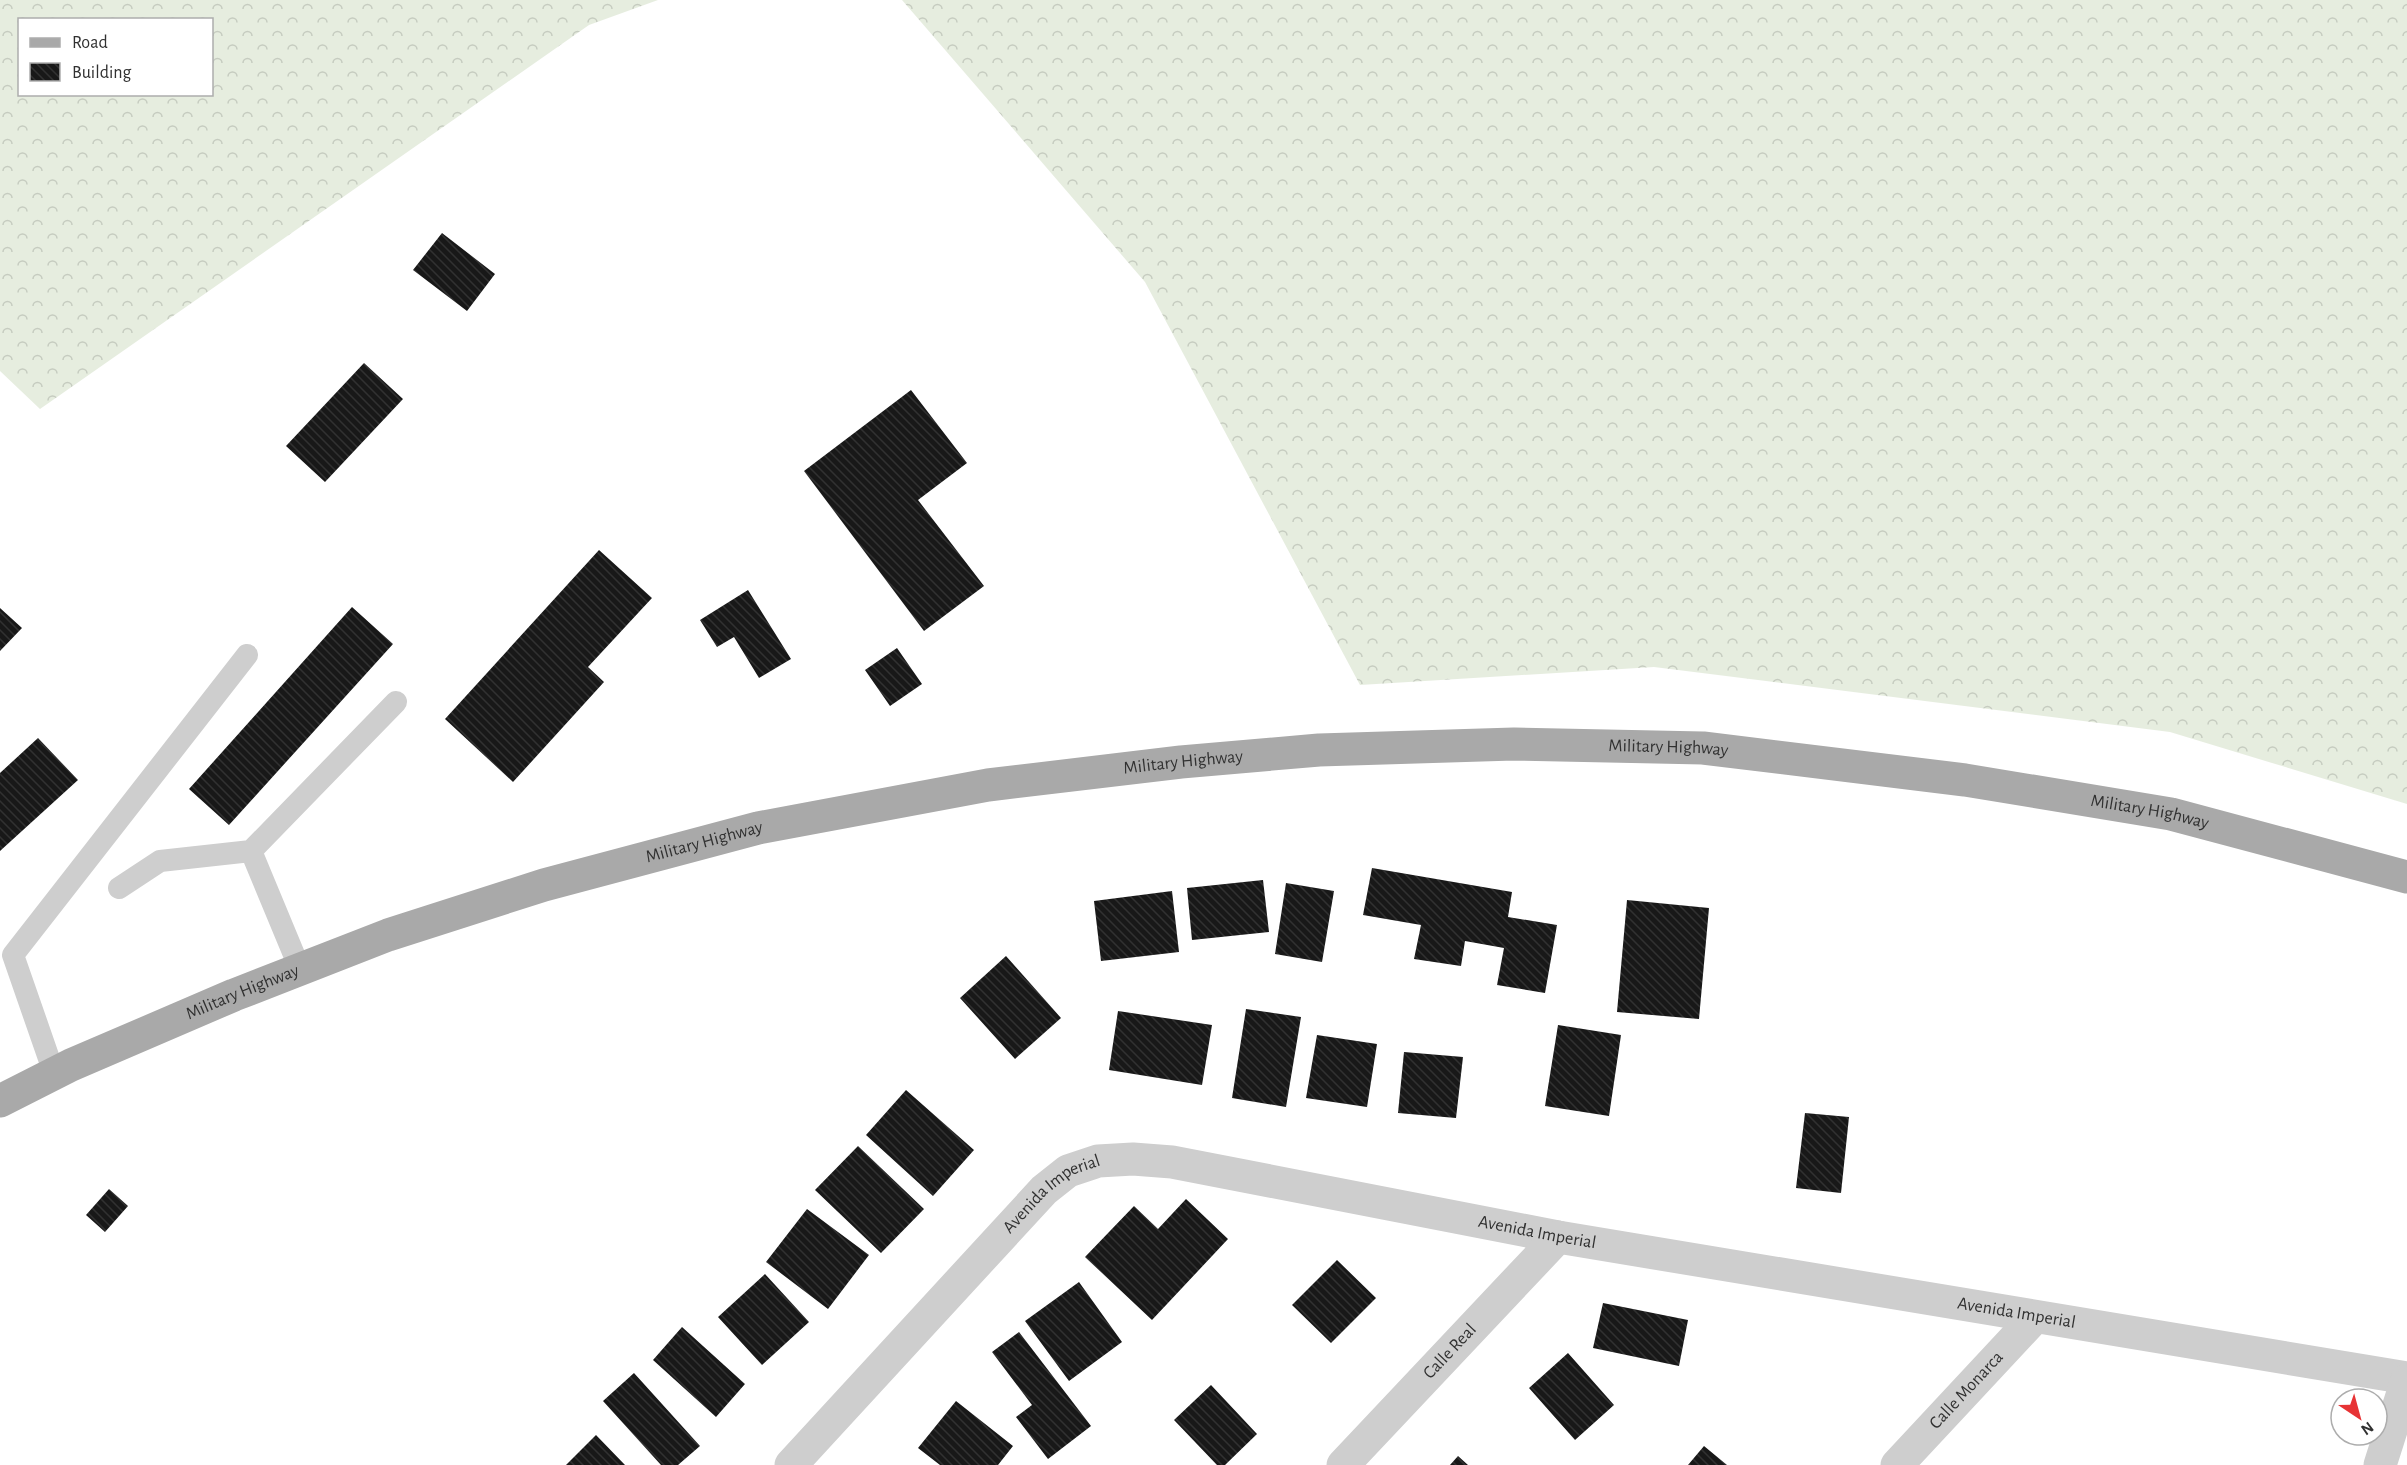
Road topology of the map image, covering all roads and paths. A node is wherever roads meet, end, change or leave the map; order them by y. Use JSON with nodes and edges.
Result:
{"nodes":[{"id":1,"x":248,"y":655,"type":"dead end"},
{"id":2,"x":396,"y":702,"type":"dead end"},
{"id":3,"x":250,"y":851,"type":"junction"},
{"id":4,"x":2407,"y":877,"type":"edge"},
{"id":5,"x":118,"y":888,"type":"dead end"},
{"id":6,"x":300,"y":969,"type":"junction"},
{"id":7,"x":54,"y":1073,"type":"junction"},
{"id":8,"x":0,"y":1101,"type":"edge"},
{"id":9,"x":1557,"y":1237,"type":"junction"},
{"id":10,"x":2035,"y":1317,"type":"junction"},
{"id":11,"x":2407,"y":1379,"type":"edge"},
{"id":12,"x":791,"y":1465,"type":"edge"},
{"id":13,"x":1343,"y":1465,"type":"edge"},
{"id":14,"x":1897,"y":1465,"type":"edge"},
{"id":15,"x":2380,"y":1465,"type":"edge"}],
"edges":[{"from":1,"to":7,"type":"lane"},
{"from":2,"to":3,"type":"lane"},
{"from":3,"to":5,"type":"lane"},
{"from":3,"to":6,"type":"lane"},
{"from":4,"to":6,"type":"main road","name":"Military Highway"},
{"from":6,"to":7,"type":"main road","name":"Military Highway"},
{"from":7,"to":8,"type":"main road","name":"Military Highway"},
{"from":9,"to":10,"type":"street","name":"Avenida Imperial"},
{"from":9,"to":12,"type":"street","name":"Avenida Imperial"},
{"from":9,"to":13,"type":"street","name":"Calle Real"},
{"from":10,"to":11,"type":"street","name":"Avenida Imperial"},
{"from":10,"to":14,"type":"street","name":"Calle Monarca"},
{"from":11,"to":15,"type":"street"}]}
